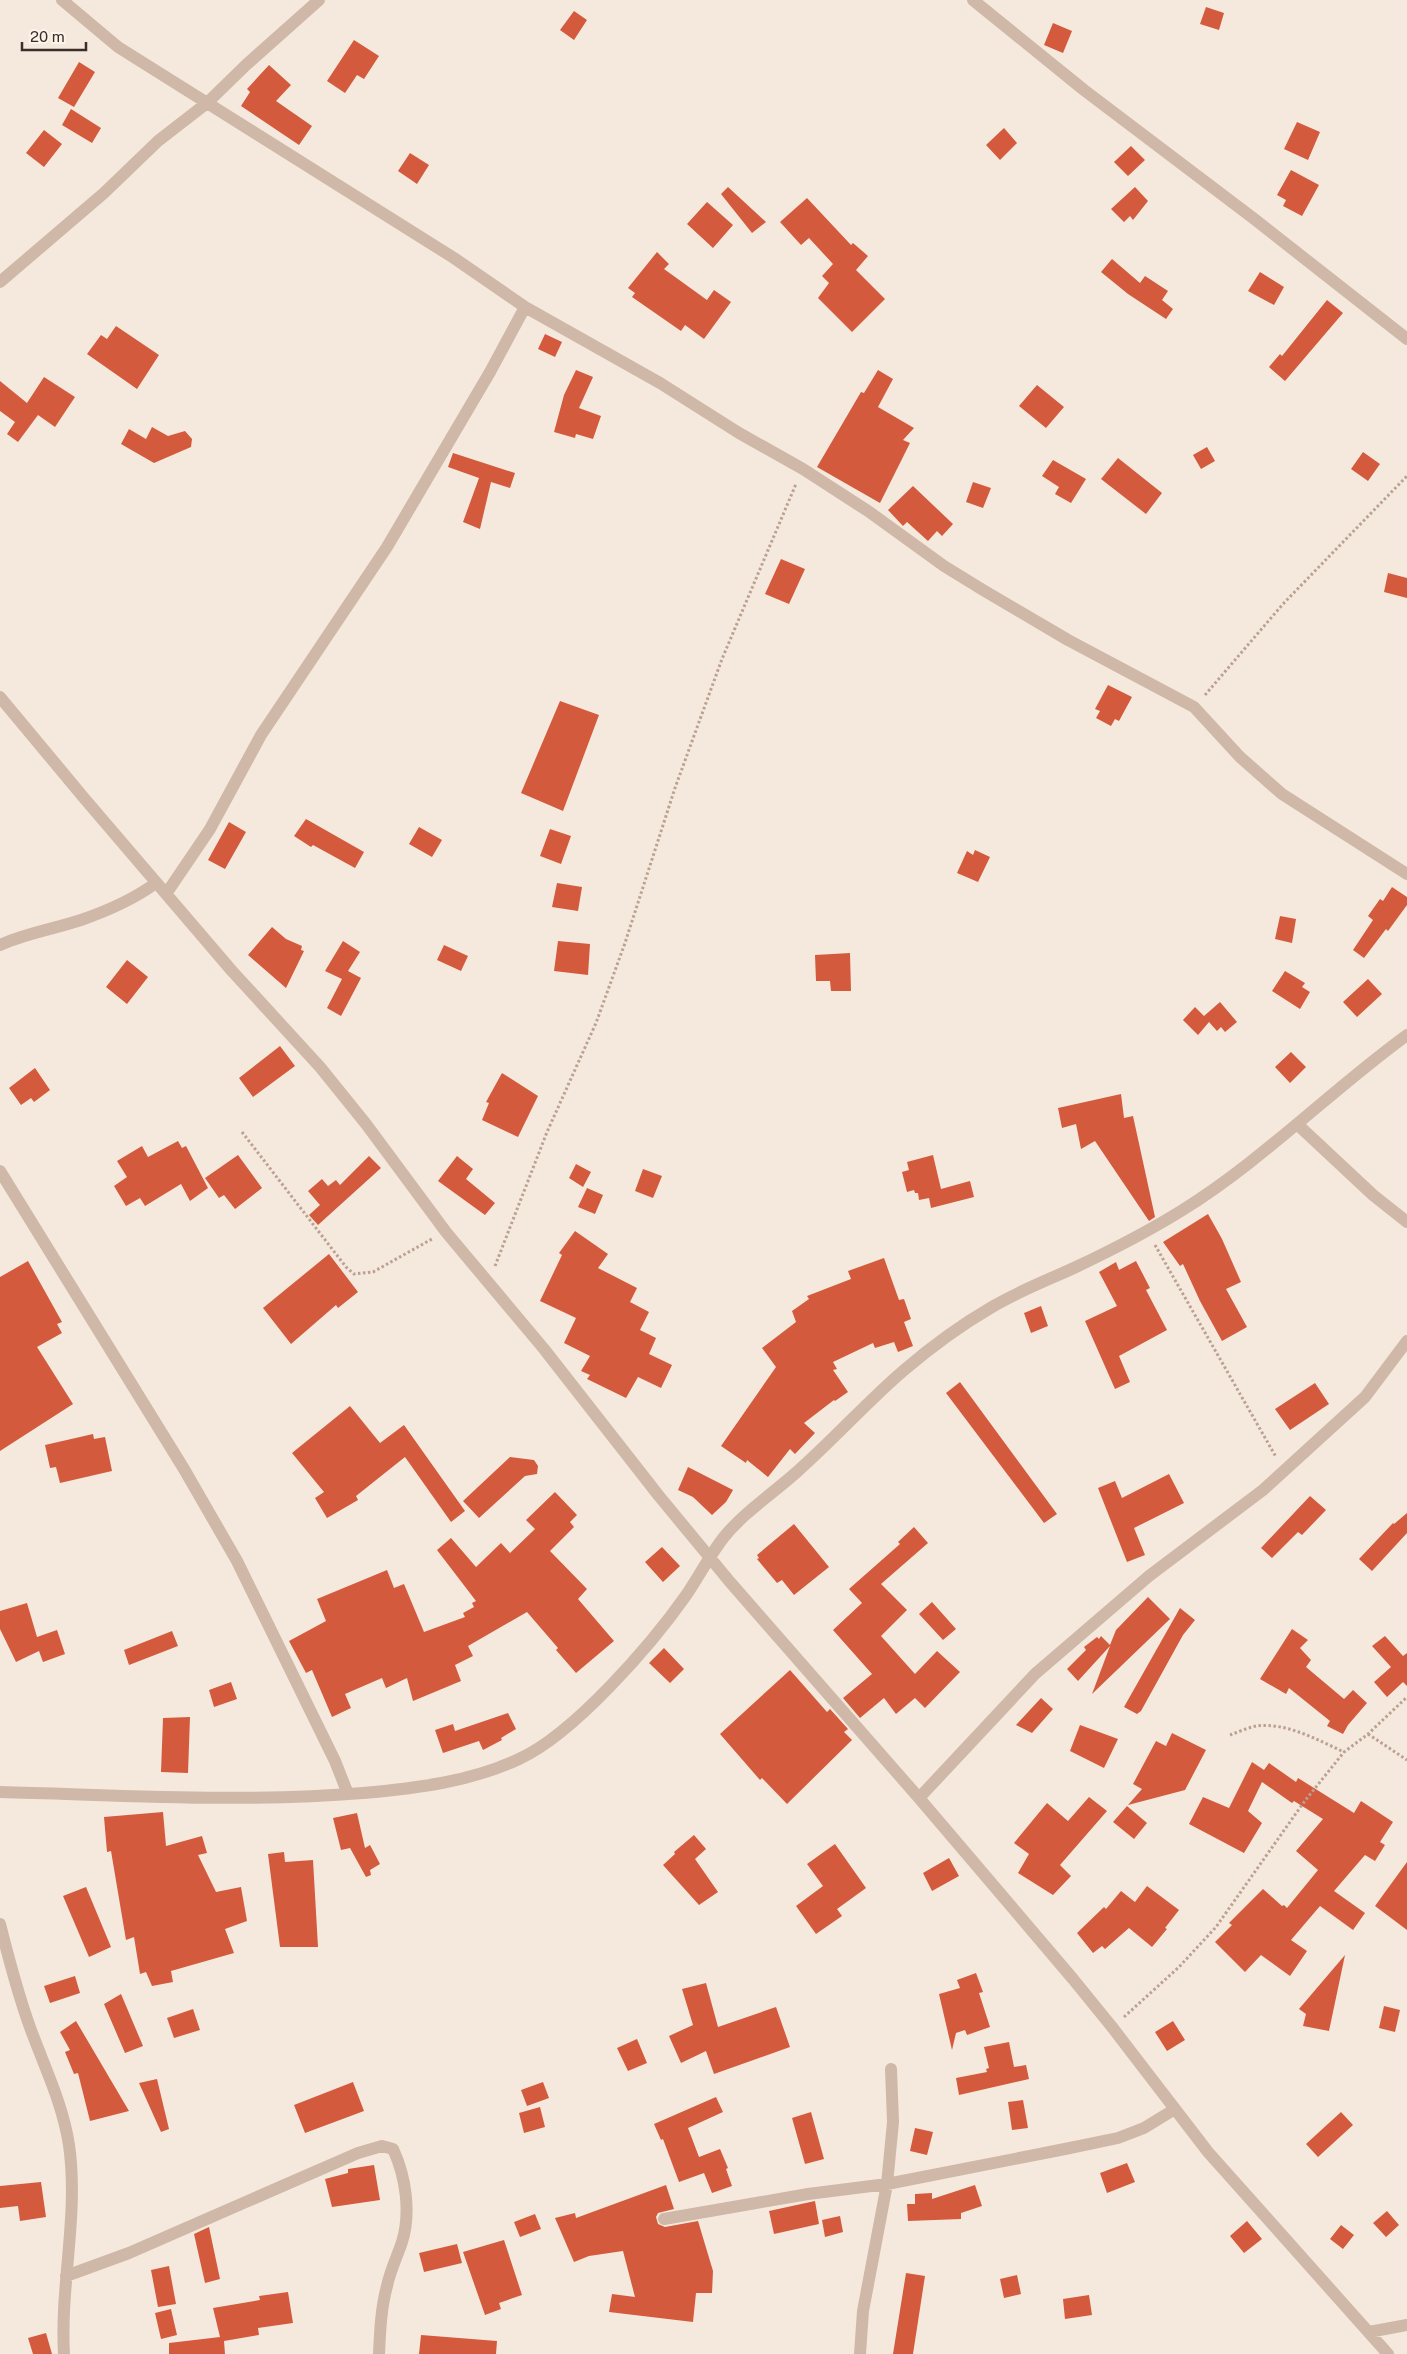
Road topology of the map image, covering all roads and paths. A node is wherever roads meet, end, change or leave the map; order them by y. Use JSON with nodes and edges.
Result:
{"nodes":[{"id":1,"x":62,"y":0,"type":"edge"},
{"id":2,"x":319,"y":0,"type":"edge"},
{"id":3,"x":973,"y":0,"type":"edge"},
{"id":4,"x":207,"y":103,"type":"junction"},
{"id":5,"x":0,"y":282,"type":"edge"},
{"id":6,"x":525,"y":307,"type":"junction"},
{"id":7,"x":1407,"y":339,"type":"edge"},
{"id":8,"x":803,"y":469,"type":"junction"},
{"id":9,"x":1407,"y":476,"type":"edge"},
{"id":10,"x":0,"y":696,"type":"edge"},
{"id":11,"x":1194,"y":707,"type":"junction"},
{"id":12,"x":1407,"y":874,"type":"edge"},
{"id":13,"x":156,"y":883,"type":"junction"},
{"id":14,"x":166,"y":894,"type":"junction"},
{"id":15,"x":0,"y":945,"type":"edge"},
{"id":16,"x":1407,"y":1035,"type":"edge"},
{"id":17,"x":1297,"y":1124,"type":"junction"},
{"id":18,"x":242,"y":1132,"type":"dead end"},
{"id":19,"x":0,"y":1171,"type":"edge"},
{"id":20,"x":1407,"y":1222,"type":"edge"},
{"id":21,"x":446,"y":1232,"type":"junction"},
{"id":22,"x":1147,"y":1232,"type":"junction"},
{"id":23,"x":488,"y":1282,"type":"junction"},
{"id":24,"x":1407,"y":1341,"type":"edge"},
{"id":25,"x":1284,"y":1471,"type":"junction"},
{"id":26,"x":710,"y":1557,"type":"junction"},
{"id":27,"x":1407,"y":1697,"type":"edge"},
{"id":28,"x":1368,"y":1734,"type":"junction"},
{"id":29,"x":1230,"y":1735,"type":"dead end"},
{"id":30,"x":1344,"y":1752,"type":"junction"},
{"id":31,"x":1407,"y":1760,"type":"edge"},
{"id":32,"x":0,"y":1792,"type":"edge"},
{"id":33,"x":348,"y":1794,"type":"junction"},
{"id":34,"x":919,"y":1798,"type":"junction"},
{"id":35,"x":0,"y":1924,"type":"edge"},
{"id":36,"x":1112,"y":2027,"type":"junction"},
{"id":37,"x":891,"y":2069,"type":"dead end"},
{"id":38,"x":1175,"y":2109,"type":"junction"},
{"id":39,"x":887,"y":2184,"type":"junction"},
{"id":40,"x":664,"y":2219,"type":"dead end"},
{"id":41,"x":66,"y":2276,"type":"junction"},
{"id":42,"x":1407,"y":2325,"type":"edge"},
{"id":43,"x":1369,"y":2332,"type":"junction"},
{"id":44,"x":64,"y":2354,"type":"edge"},
{"id":45,"x":379,"y":2354,"type":"edge"},
{"id":46,"x":860,"y":2354,"type":"edge"},
{"id":47,"x":1388,"y":2354,"type":"edge"}],
"edges":[{"from":1,"to":4,"type":"street"},
{"from":2,"to":4,"type":"street"},
{"from":3,"to":7,"type":"street"},
{"from":4,"to":5,"type":"street"},
{"from":4,"to":6,"type":"street"},
{"from":6,"to":8,"type":"street"},
{"from":6,"to":14,"type":"street"},
{"from":8,"to":11,"type":"street"},
{"from":8,"to":23,"type":"path"},
{"from":9,"to":11,"type":"path"},
{"from":10,"to":13,"type":"street"},
{"from":11,"to":12,"type":"street"},
{"from":13,"to":14,"type":"street"},
{"from":13,"to":15,"type":"street"},
{"from":14,"to":21,"type":"street"},
{"from":16,"to":17,"type":"street"},
{"from":17,"to":20,"type":"street"},
{"from":17,"to":22,"type":"street"},
{"from":18,"to":21,"type":"path"},
{"from":19,"to":33,"type":"street"},
{"from":21,"to":23,"type":"street"},
{"from":22,"to":25,"type":"path"},
{"from":22,"to":26,"type":"street"},
{"from":23,"to":26,"type":"street"},
{"from":24,"to":25,"type":"street"},
{"from":25,"to":34,"type":"street"},
{"from":26,"to":33,"type":"street"},
{"from":26,"to":34,"type":"street"},
{"from":27,"to":28,"type":"path"},
{"from":28,"to":30,"type":"path"},
{"from":28,"to":31,"type":"path"},
{"from":29,"to":30,"type":"path"},
{"from":30,"to":36,"type":"path"},
{"from":32,"to":33,"type":"street"},
{"from":34,"to":36,"type":"street"},
{"from":35,"to":41,"type":"street"},
{"from":36,"to":38,"type":"street"},
{"from":37,"to":39,"type":"street"},
{"from":38,"to":39,"type":"street"},
{"from":38,"to":43,"type":"street"},
{"from":39,"to":40,"type":"street"},
{"from":39,"to":46,"type":"street"},
{"from":41,"to":44,"type":"street"},
{"from":41,"to":45,"type":"street"},
{"from":42,"to":43,"type":"street"},
{"from":43,"to":47,"type":"street"}]}
